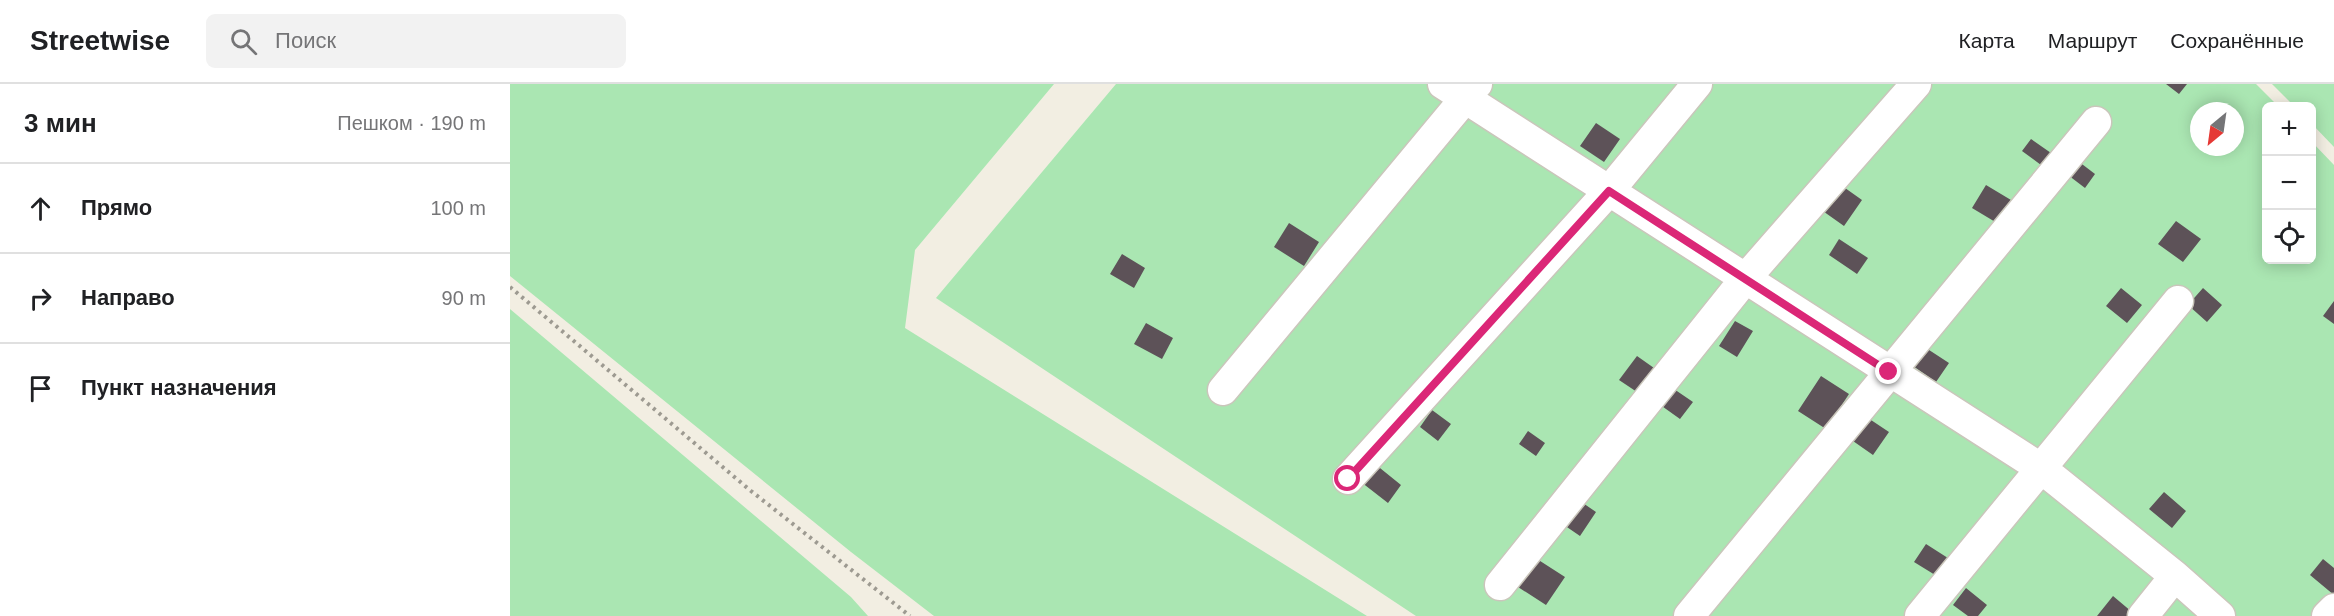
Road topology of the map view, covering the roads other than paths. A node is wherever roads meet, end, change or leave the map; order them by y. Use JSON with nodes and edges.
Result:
{"nodes":[{"id":1,"x":1697,"y":84,"type":"edge"},
{"id":2,"x":1916,"y":84,"type":"edge"},
{"id":3,"x":1462,"y":89,"type":"edge"},
{"id":4,"x":2096,"y":122,"type":"dead end"},
{"id":5,"x":1609,"y":191,"type":"junction"},
{"id":6,"x":1745,"y":279,"type":"junction"},
{"id":7,"x":2178,"y":300,"type":"dead end"},
{"id":8,"x":1889,"y":372,"type":"junction"},
{"id":9,"x":1223,"y":390,"type":"dead end"},
{"id":10,"x":2042,"y":469,"type":"junction"},
{"id":11,"x":1348,"y":479,"type":"dead end"},
{"id":12,"x":2175,"y":576,"type":"junction"},
{"id":13,"x":1500,"y":585,"type":"dead end"},
{"id":14,"x":2334,"y":609,"type":"edge"},
{"id":15,"x":1689,"y":616,"type":"edge"},
{"id":16,"x":1920,"y":616,"type":"edge"},
{"id":17,"x":2144,"y":616,"type":"edge"},
{"id":18,"x":2220,"y":616,"type":"edge"},
{"id":19,"x":2327,"y":616,"type":"edge"}],
"edges":[{"from":1,"to":5,"type":"street"},
{"from":2,"to":6,"type":"street"},
{"from":3,"to":5,"type":"street"},
{"from":3,"to":9,"type":"street"},
{"from":4,"to":8,"type":"street"},
{"from":5,"to":6,"type":"street"},
{"from":5,"to":11,"type":"street"},
{"from":6,"to":8,"type":"street"},
{"from":6,"to":13,"type":"street"},
{"from":7,"to":10,"type":"street"},
{"from":8,"to":10,"type":"street"},
{"from":8,"to":15,"type":"street"},
{"from":10,"to":12,"type":"street"},
{"from":10,"to":16,"type":"street"},
{"from":12,"to":17,"type":"street"},
{"from":12,"to":18,"type":"street"},
{"from":14,"to":19,"type":"street"}]}
